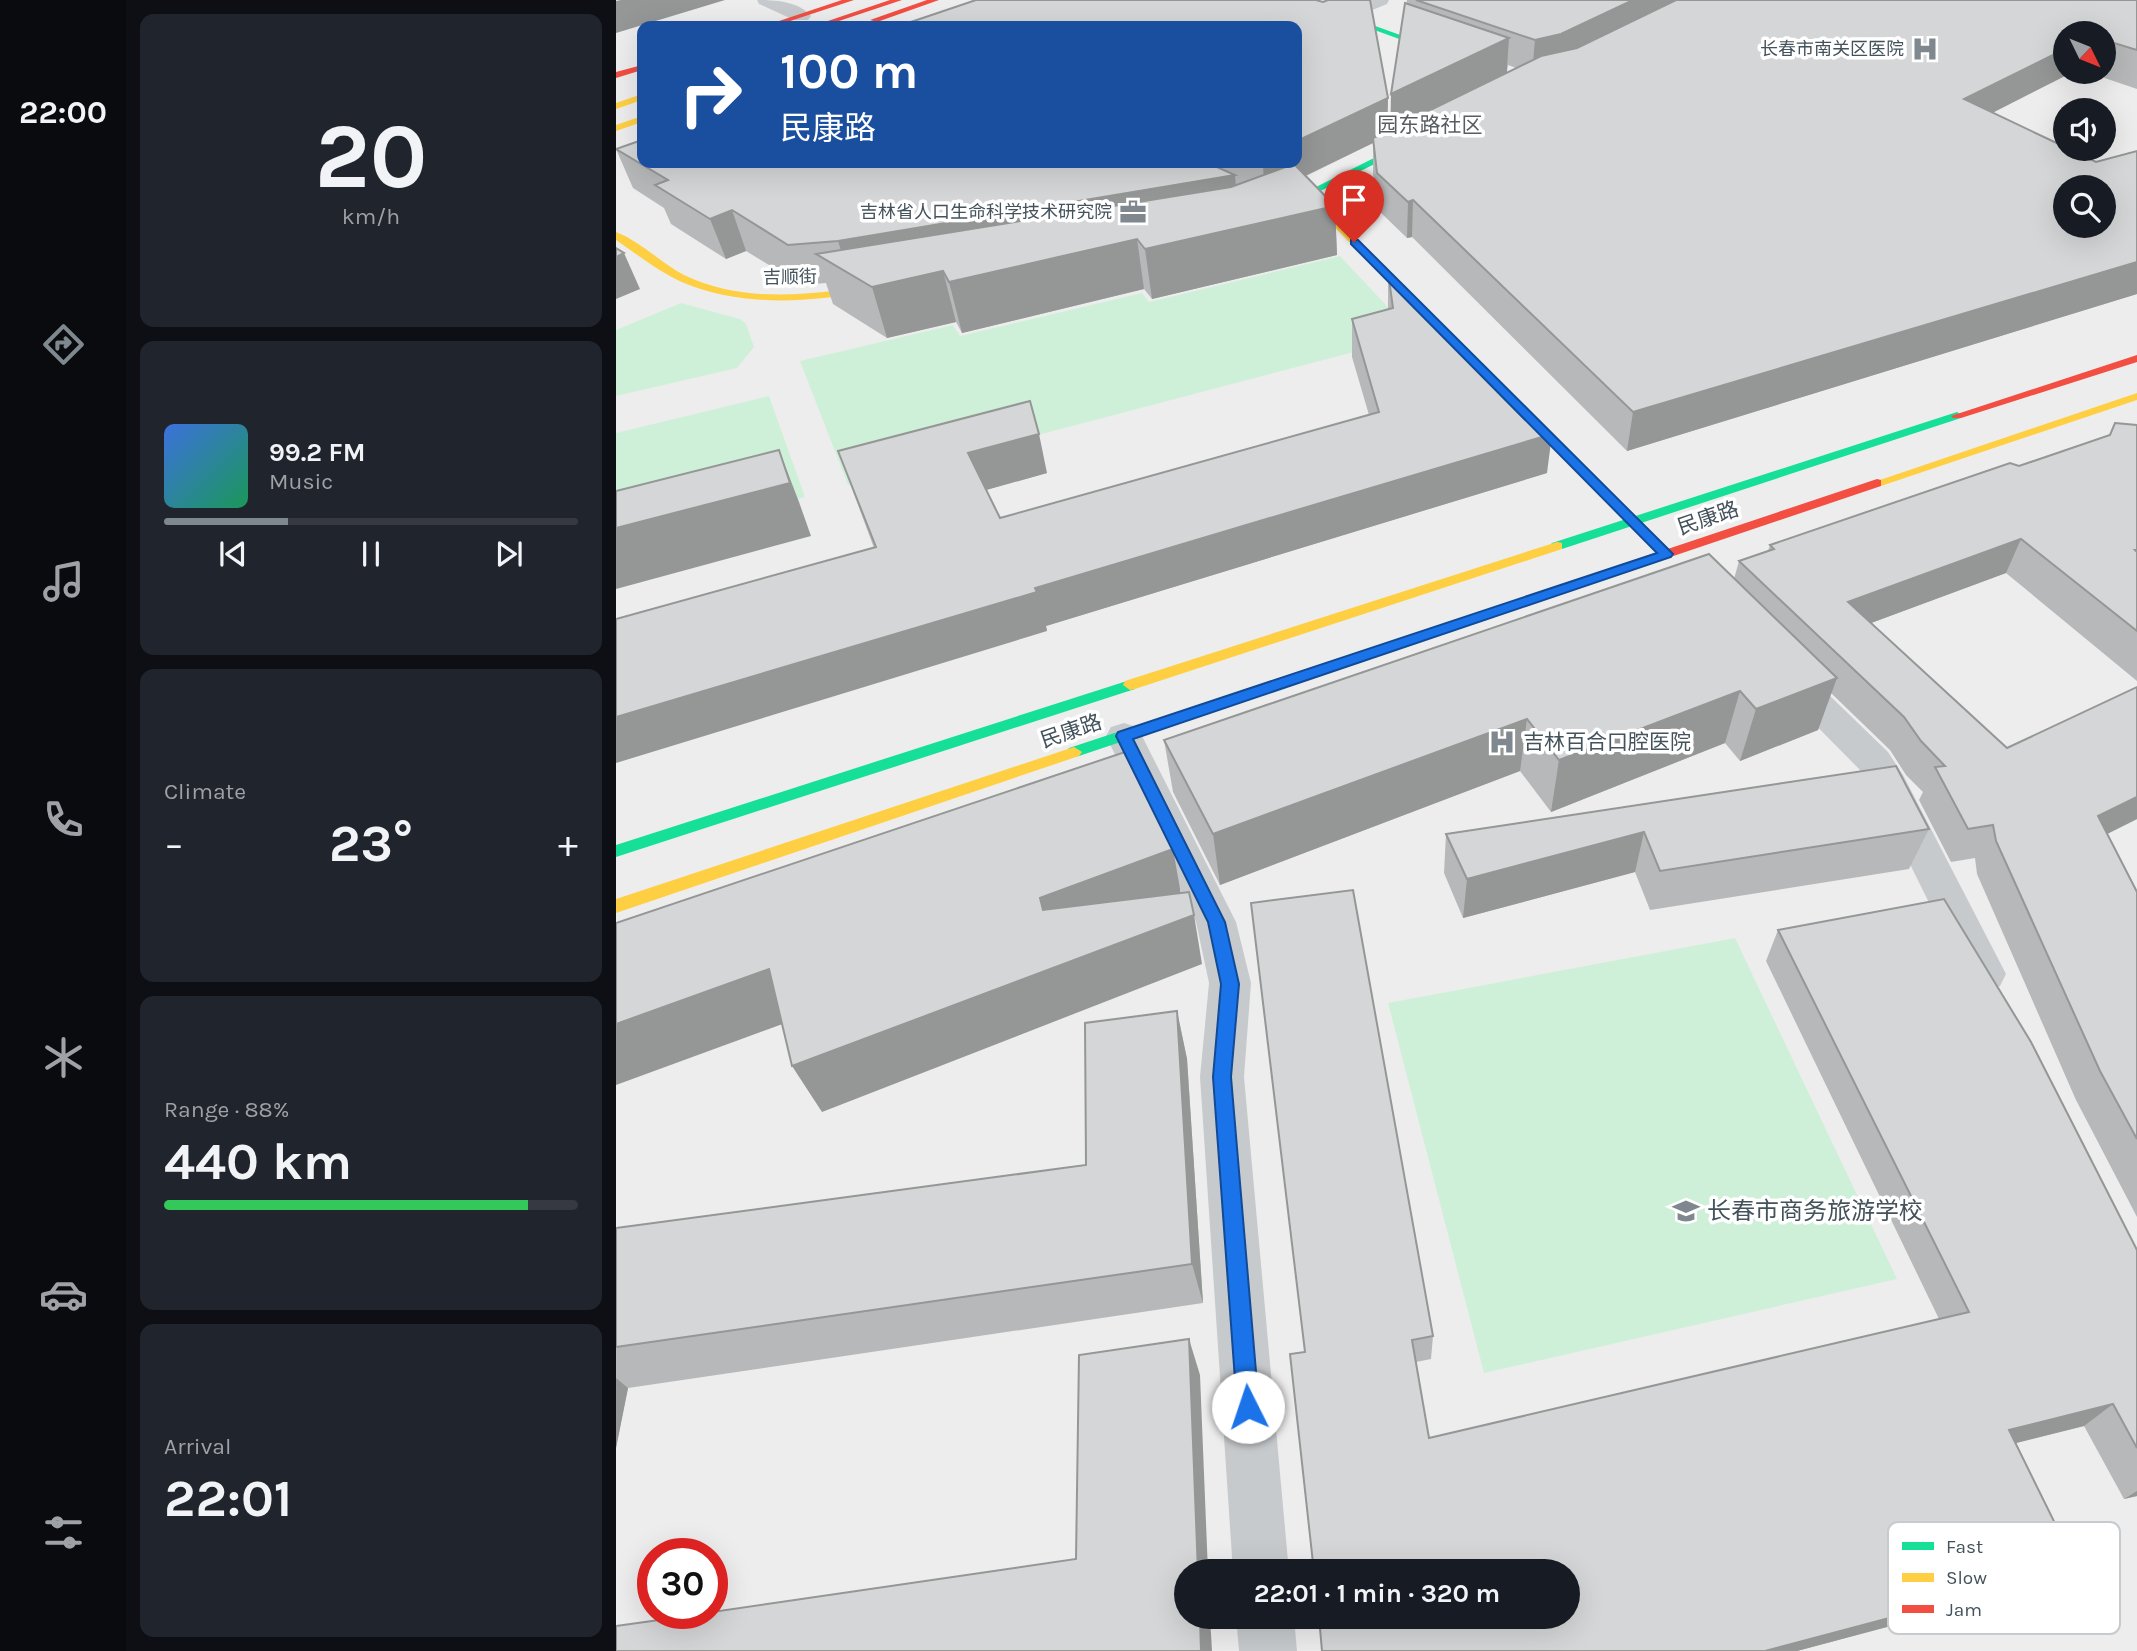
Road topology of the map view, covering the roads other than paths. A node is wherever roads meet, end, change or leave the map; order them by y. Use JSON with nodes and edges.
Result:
{"nodes":[{"id":1,"x":766,"y":0,"type":"edge"},
{"id":2,"x":850,"y":0,"type":"edge"},
{"id":3,"x":898,"y":0,"type":"edge"},
{"id":4,"x":935,"y":0,"type":"edge"},
{"id":5,"x":1296,"y":0,"type":"edge"},
{"id":6,"x":1380,"y":0,"type":"edge"},
{"id":7,"x":801,"y":16,"type":"junction"},
{"id":8,"x":1341,"y":16,"type":"junction"},
{"id":9,"x":784,"y":21,"type":"edge"},
{"id":10,"x":833,"y":21,"type":"edge"},
{"id":11,"x":871,"y":21,"type":"edge"},
{"id":12,"x":1468,"y":60,"type":"edge"},
{"id":13,"x":637,"y":69,"type":"edge"},
{"id":14,"x":616,"y":75,"type":"edge"},
{"id":15,"x":637,"y":86,"type":"edge"},
{"id":16,"x":616,"y":92,"type":"edge"},
{"id":17,"x":637,"y":99,"type":"edge"},
{"id":18,"x":616,"y":106,"type":"edge"},
{"id":19,"x":637,"y":121,"type":"edge"},
{"id":20,"x":616,"y":128,"type":"edge"},
{"id":21,"x":1432,"y":132,"type":"edge"},
{"id":22,"x":1307,"y":194,"type":"junction"},
{"id":23,"x":1260,"y":214,"type":"edge"},
{"id":24,"x":616,"y":235,"type":"edge"},
{"id":25,"x":903,"y":283,"type":"edge"},
{"id":26,"x":1441,"y":328,"type":"edge"},
{"id":27,"x":2137,"y":358,"type":"edge"},
{"id":28,"x":1497,"y":385,"type":"edge"},
{"id":29,"x":2137,"y":396,"type":"edge"},
{"id":30,"x":1633,"y":521,"type":"junction"},
{"id":31,"x":1666,"y":554,"type":"junction"},
{"id":32,"x":1695,"y":582,"type":"edge"},
{"id":33,"x":1761,"y":649,"type":"edge"},
{"id":34,"x":1124,"y":736,"type":"junction"},
{"id":35,"x":616,"y":851,"type":"edge"},
{"id":36,"x":616,"y":906,"type":"edge"},
{"id":37,"x":2001,"y":1007,"type":"edge"},
{"id":38,"x":1260,"y":1559,"type":"edge"},
{"id":39,"x":1266,"y":1629,"type":"edge"},
{"id":40,"x":1268,"y":1651,"type":"edge"}],
"edges":[{"from":1,"to":7,"type":"street"},
{"from":2,"to":7,"type":"main road"},
{"from":3,"to":10,"type":"main road"},
{"from":4,"to":11,"type":"main road"},
{"from":5,"to":8,"type":"main road"},
{"from":6,"to":8,"type":"street"},
{"from":7,"to":9,"type":"main road"},
{"from":8,"to":12,"type":"main road"},
{"from":13,"to":14,"type":"main road"},
{"from":15,"to":16,"type":"main road"},
{"from":17,"to":18,"type":"main road"},
{"from":19,"to":20,"type":"main road"},
{"from":21,"to":22,"type":"main road"},
{"from":22,"to":23,"type":"main road"},
{"from":22,"to":26,"type":"main road"},
{"from":24,"to":25,"type":"main road","name":"吉顺街"},
{"from":27,"to":30,"type":"main road","name":"民康路"},
{"from":28,"to":30,"type":"main road"},
{"from":29,"to":31,"type":"main road","name":"民康路"},
{"from":30,"to":31,"type":"main road"},
{"from":30,"to":35,"type":"main road","name":"民康路"},
{"from":31,"to":32,"type":"street"},
{"from":31,"to":34,"type":"main road","name":"民康路"},
{"from":33,"to":37,"type":"street"},
{"from":34,"to":36,"type":"main road","name":"民康路"},
{"from":34,"to":38,"type":"street"},
{"from":39,"to":40,"type":"street"}]}
